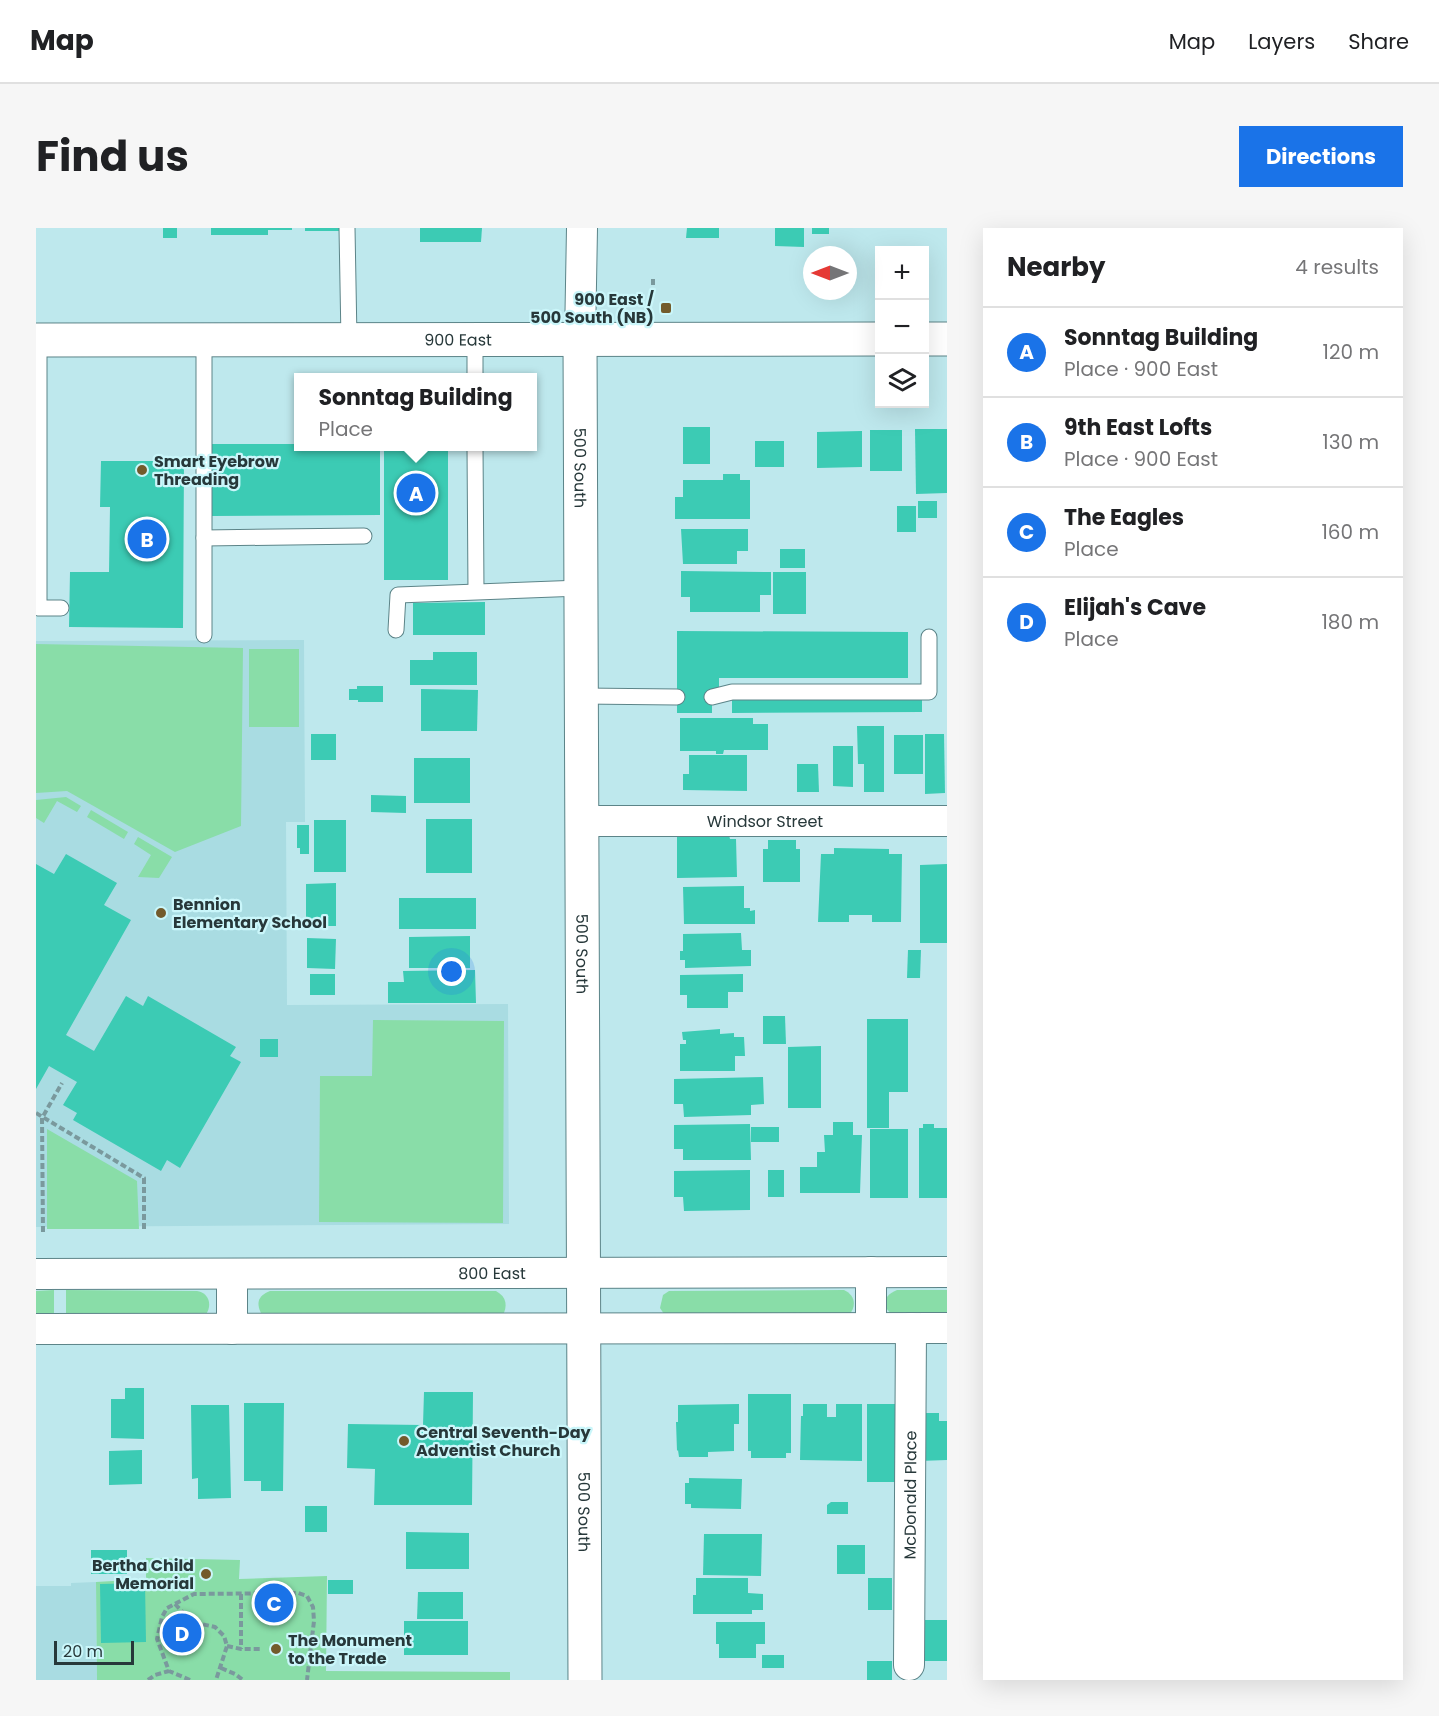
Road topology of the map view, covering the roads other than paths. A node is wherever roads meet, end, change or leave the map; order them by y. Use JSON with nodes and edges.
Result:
{"nodes":[{"id":1,"x":347,"y":228,"type":"edge"},
{"id":2,"x":582,"y":228,"type":"edge"},
{"id":3,"x":875,"y":339,"type":"edge"},
{"id":4,"x":929,"y":339,"type":"edge"},
{"id":5,"x":947,"y":339,"type":"edge"},
{"id":6,"x":38,"y":340,"type":"edge"},
{"id":7,"x":349,"y":340,"type":"junction"},
{"id":8,"x":475,"y":340,"type":"junction"},
{"id":9,"x":580,"y":340,"type":"junction"},
{"id":10,"x":204,"y":341,"type":"junction"},
{"id":11,"x":475,"y":373,"type":"edge"},
{"id":12,"x":475,"y":451,"type":"edge"},
{"id":13,"x":364,"y":536,"type":"dead end"},
{"id":14,"x":204,"y":538,"type":"junction"},
{"id":15,"x":581,"y":588,"type":"junction"},
{"id":16,"x":476,"y":591,"type":"junction"},
{"id":17,"x":61,"y":608,"type":"dead end"},
{"id":18,"x":396,"y":630,"type":"dead end"},
{"id":19,"x":204,"y":635,"type":"dead end"},
{"id":20,"x":929,"y":637,"type":"dead end"},
{"id":21,"x":582,"y":696,"type":"junction"},
{"id":22,"x":677,"y":697,"type":"dead end"},
{"id":23,"x":712,"y":697,"type":"dead end"},
{"id":24,"x":582,"y":821,"type":"junction"},
{"id":25,"x":947,"y":821,"type":"edge"},
{"id":26,"x":871,"y":1272,"type":"junction"},
{"id":27,"x":947,"y":1272,"type":"edge"},
{"id":28,"x":584,"y":1273,"type":"junction"},
{"id":29,"x":36,"y":1274,"type":"edge"},
{"id":30,"x":232,"y":1274,"type":"junction"},
{"id":31,"x":584,"y":1328,"type":"junction"},
{"id":32,"x":871,"y":1328,"type":"junction"},
{"id":33,"x":911,"y":1328,"type":"junction"},
{"id":34,"x":947,"y":1328,"type":"edge"},
{"id":35,"x":36,"y":1329,"type":"edge"},
{"id":36,"x":232,"y":1329,"type":"junction"},
{"id":37,"x":909,"y":1665,"type":"dead end"},
{"id":38,"x":585,"y":1680,"type":"edge"}],
"edges":[{"from":1,"to":7,"type":"lane"},
{"from":2,"to":9,"type":"street","name":"500 South"},
{"from":3,"to":9,"type":"street","name":"900 East"},
{"from":4,"to":5,"type":"street"},
{"from":6,"to":10,"type":"street","name":"900 East"},
{"from":6,"to":17,"type":"lane"},
{"from":7,"to":8,"type":"street","name":"900 East"},
{"from":7,"to":10,"type":"street","name":"900 East"},
{"from":8,"to":9,"type":"street","name":"900 East"},
{"from":8,"to":11,"type":"lane"},
{"from":9,"to":15,"type":"street","name":"500 South"},
{"from":10,"to":14,"type":"lane"},
{"from":12,"to":16,"type":"lane"},
{"from":13,"to":14,"type":"lane"},
{"from":14,"to":19,"type":"lane"},
{"from":15,"to":16,"type":"lane"},
{"from":15,"to":21,"type":"street","name":"500 South"},
{"from":16,"to":18,"type":"lane"},
{"from":20,"to":23,"type":"lane"},
{"from":21,"to":22,"type":"lane"},
{"from":21,"to":24,"type":"street","name":"500 South"},
{"from":24,"to":25,"type":"street","name":"Windsor Street"},
{"from":24,"to":28,"type":"street","name":"500 South"},
{"from":26,"to":27,"type":"street","name":"800 East"},
{"from":26,"to":28,"type":"street","name":"800 East"},
{"from":26,"to":32,"type":"street"},
{"from":28,"to":30,"type":"street","name":"800 East"},
{"from":28,"to":31,"type":"street","name":"500 South"},
{"from":29,"to":30,"type":"street","name":"800 East"},
{"from":30,"to":36,"type":"street"},
{"from":31,"to":32,"type":"street"},
{"from":31,"to":36,"type":"street"},
{"from":31,"to":38,"type":"street","name":"500 South"},
{"from":32,"to":33,"type":"street"},
{"from":33,"to":34,"type":"street"},
{"from":33,"to":37,"type":"street","name":"McDonald Place"},
{"from":35,"to":36,"type":"street"}]}
